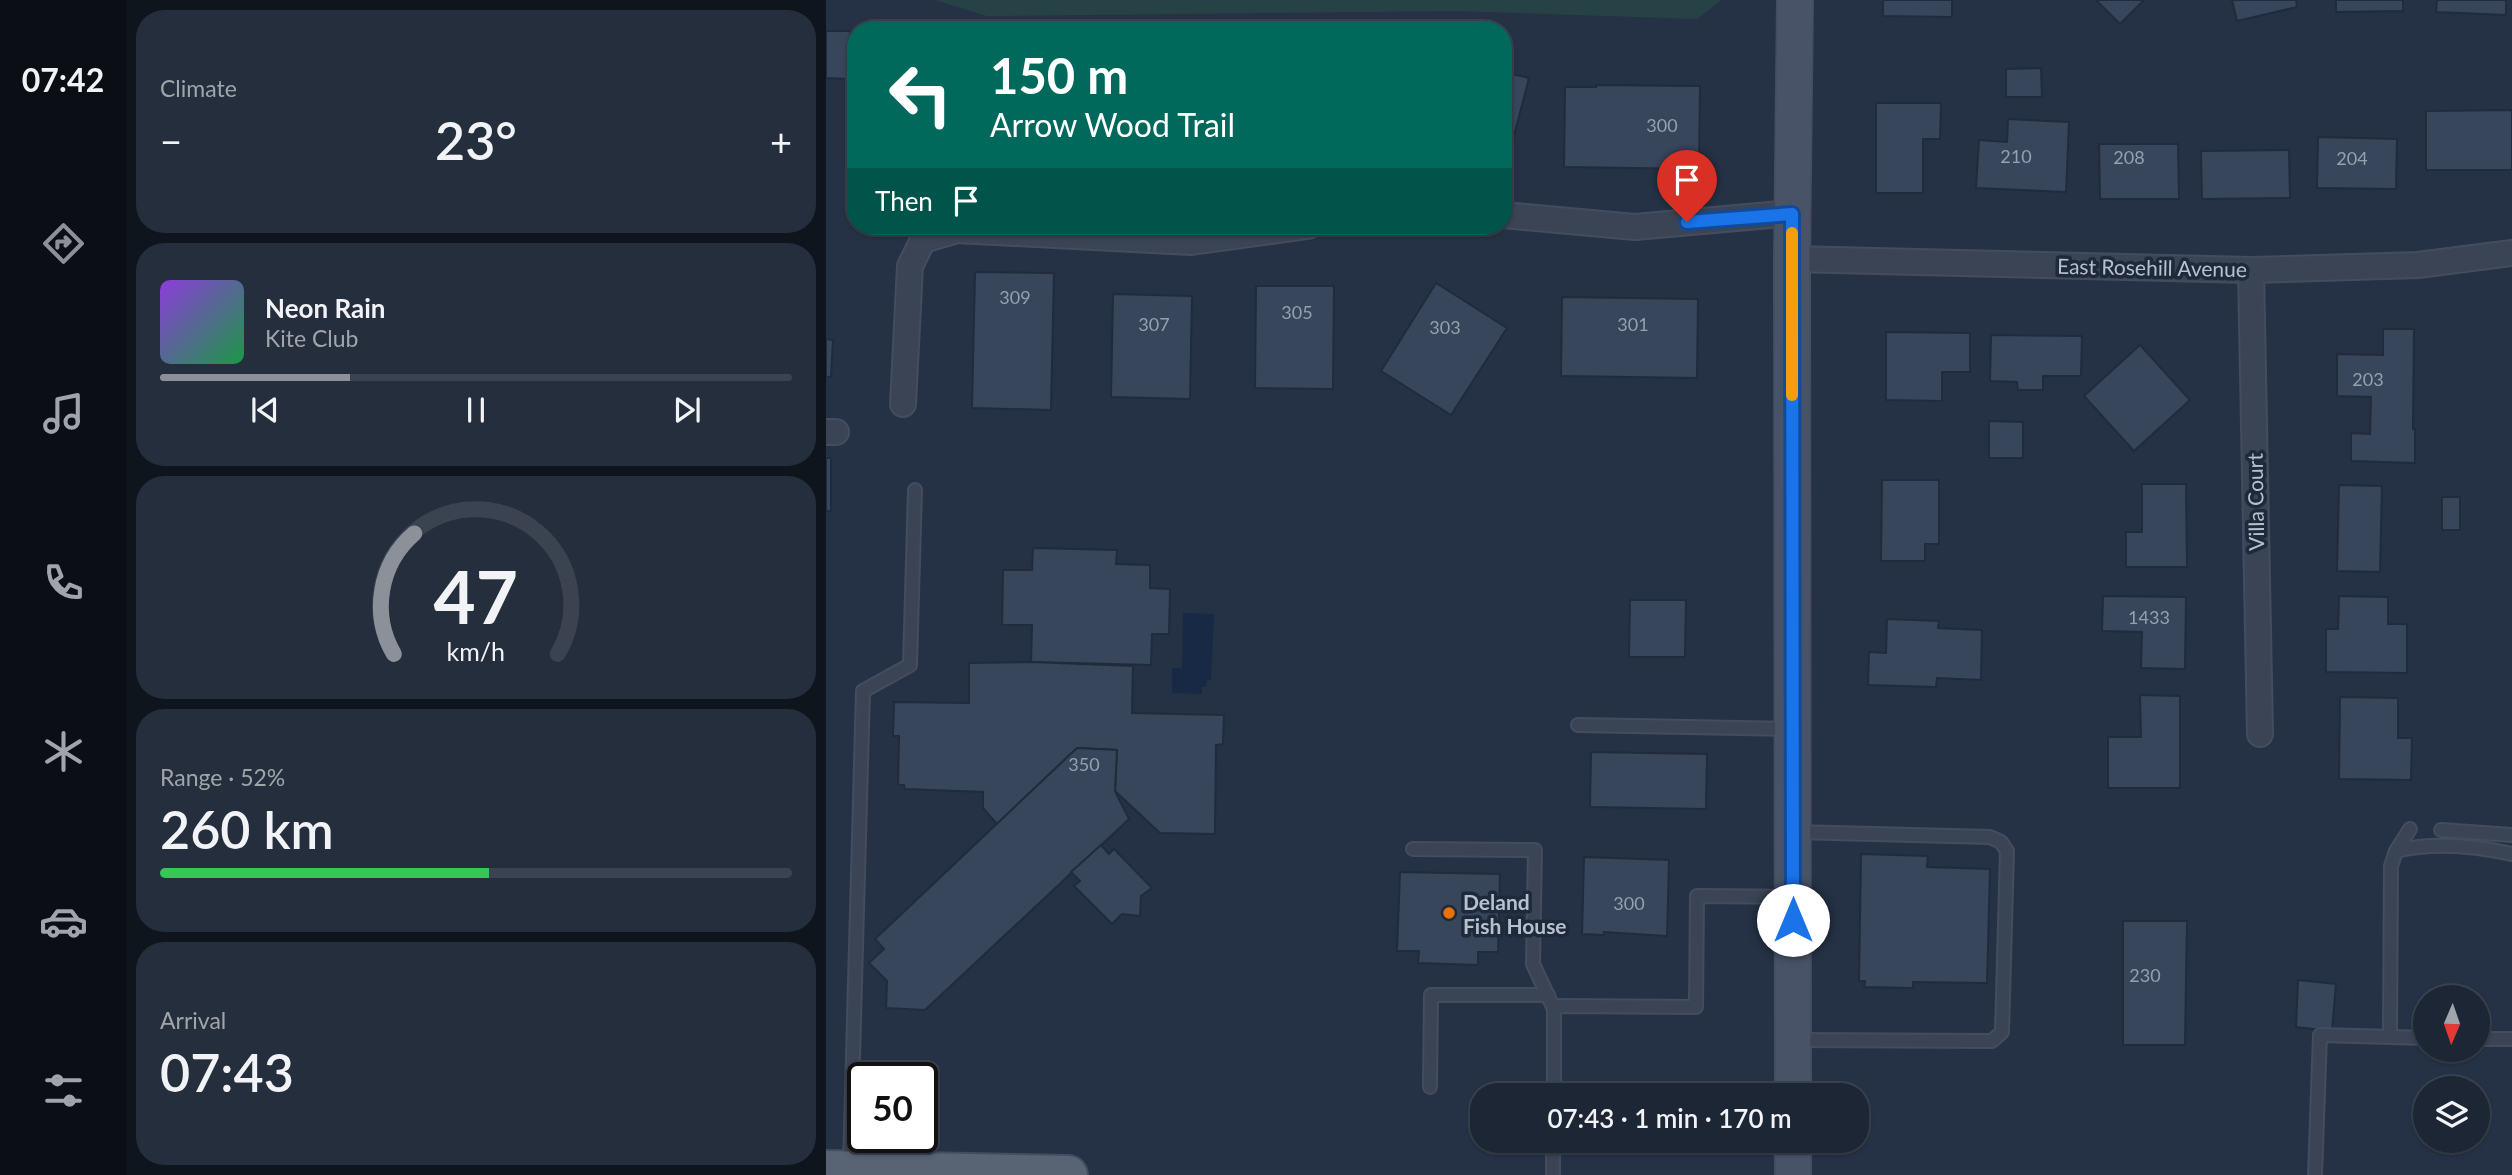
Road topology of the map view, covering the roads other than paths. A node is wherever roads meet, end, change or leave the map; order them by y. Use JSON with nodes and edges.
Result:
{"nodes":[{"id":1,"x":1795,"y":0,"type":"edge"},
{"id":2,"x":1792,"y":214,"type":"junction"},
{"id":3,"x":1512,"y":216,"type":"edge"},
{"id":4,"x":940,"y":235,"type":"edge"},
{"id":5,"x":1055,"y":235,"type":"edge"},
{"id":6,"x":1243,"y":235,"type":"edge"},
{"id":7,"x":2512,"y":253,"type":"edge"},
{"id":8,"x":1792,"y":259,"type":"junction"},
{"id":9,"x":2251,"y":270,"type":"junction"},
{"id":10,"x":903,"y":404,"type":"dead end"},
{"id":11,"x":915,"y":490,"type":"dead end"},
{"id":12,"x":1578,"y":725,"type":"dead end"},
{"id":13,"x":1792,"y":729,"type":"junction"},
{"id":14,"x":2260,"y":734,"type":"dead end"},
{"id":15,"x":2410,"y":829,"type":"dead end"},
{"id":16,"x":2441,"y":830,"type":"dead end"},
{"id":17,"x":1792,"y":832,"type":"junction"},
{"id":18,"x":2512,"y":835,"type":"edge"},
{"id":19,"x":1413,"y":849,"type":"dead end"},
{"id":20,"x":2396,"y":851,"type":"junction"},
{"id":21,"x":2512,"y":854,"type":"edge"},
{"id":22,"x":1793,"y":897,"type":"junction"},
{"id":23,"x":1548,"y":995,"type":"junction"},
{"id":24,"x":1555,"y":1009,"type":"junction"},
{"id":25,"x":2390,"y":1037,"type":"junction"},
{"id":26,"x":2413,"y":1038,"type":"edge"},
{"id":27,"x":2490,"y":1039,"type":"edge"},
{"id":28,"x":1793,"y":1040,"type":"junction"},
{"id":29,"x":2512,"y":1040,"type":"edge"},
{"id":30,"x":1554,"y":1083,"type":"edge"},
{"id":31,"x":1793,"y":1083,"type":"edge"},
{"id":32,"x":1430,"y":1087,"type":"dead end"},
{"id":33,"x":1553,"y":1153,"type":"edge"},
{"id":34,"x":1793,"y":1153,"type":"edge"},
{"id":35,"x":842,"y":1172,"type":"edge"},
{"id":36,"x":997,"y":1174,"type":"edge"},
{"id":37,"x":1068,"y":1175,"type":"edge"},
{"id":38,"x":1553,"y":1175,"type":"edge"},
{"id":39,"x":1793,"y":1175,"type":"edge"},
{"id":40,"x":2315,"y":1175,"type":"edge"}],
"edges":[{"from":1,"to":2,"type":"main road"},
{"from":2,"to":3,"type":"street"},
{"from":2,"to":8,"type":"main road"},
{"from":4,"to":10,"type":"street"},
{"from":5,"to":6,"type":"street"},
{"from":7,"to":9,"type":"street","name":"East Rosehill Avenue"},
{"from":8,"to":9,"type":"street","name":"East Rosehill Avenue"},
{"from":8,"to":13,"type":"main road"},
{"from":9,"to":14,"type":"street","name":"Villa Court"},
{"from":11,"to":35,"type":"lane"},
{"from":12,"to":13,"type":"lane"},
{"from":13,"to":17,"type":"main road"},
{"from":15,"to":20,"type":"lane"},
{"from":16,"to":18,"type":"lane"},
{"from":17,"to":22,"type":"main road"},
{"from":17,"to":28,"type":"lane"},
{"from":19,"to":23,"type":"lane"},
{"from":20,"to":21,"type":"lane"},
{"from":20,"to":25,"type":"lane"},
{"from":22,"to":24,"type":"lane"},
{"from":22,"to":28,"type":"main road"},
{"from":23,"to":24,"type":"lane"},
{"from":23,"to":32,"type":"lane"},
{"from":24,"to":30,"type":"lane"},
{"from":25,"to":26,"type":"lane"},
{"from":25,"to":40,"type":"lane"},
{"from":27,"to":29,"type":"lane"},
{"from":28,"to":31,"type":"main road"},
{"from":33,"to":38,"type":"lane"},
{"from":34,"to":39,"type":"main road"},
{"from":35,"to":36,"type":"main road"},
{"from":36,"to":37,"type":"main road"}]}
